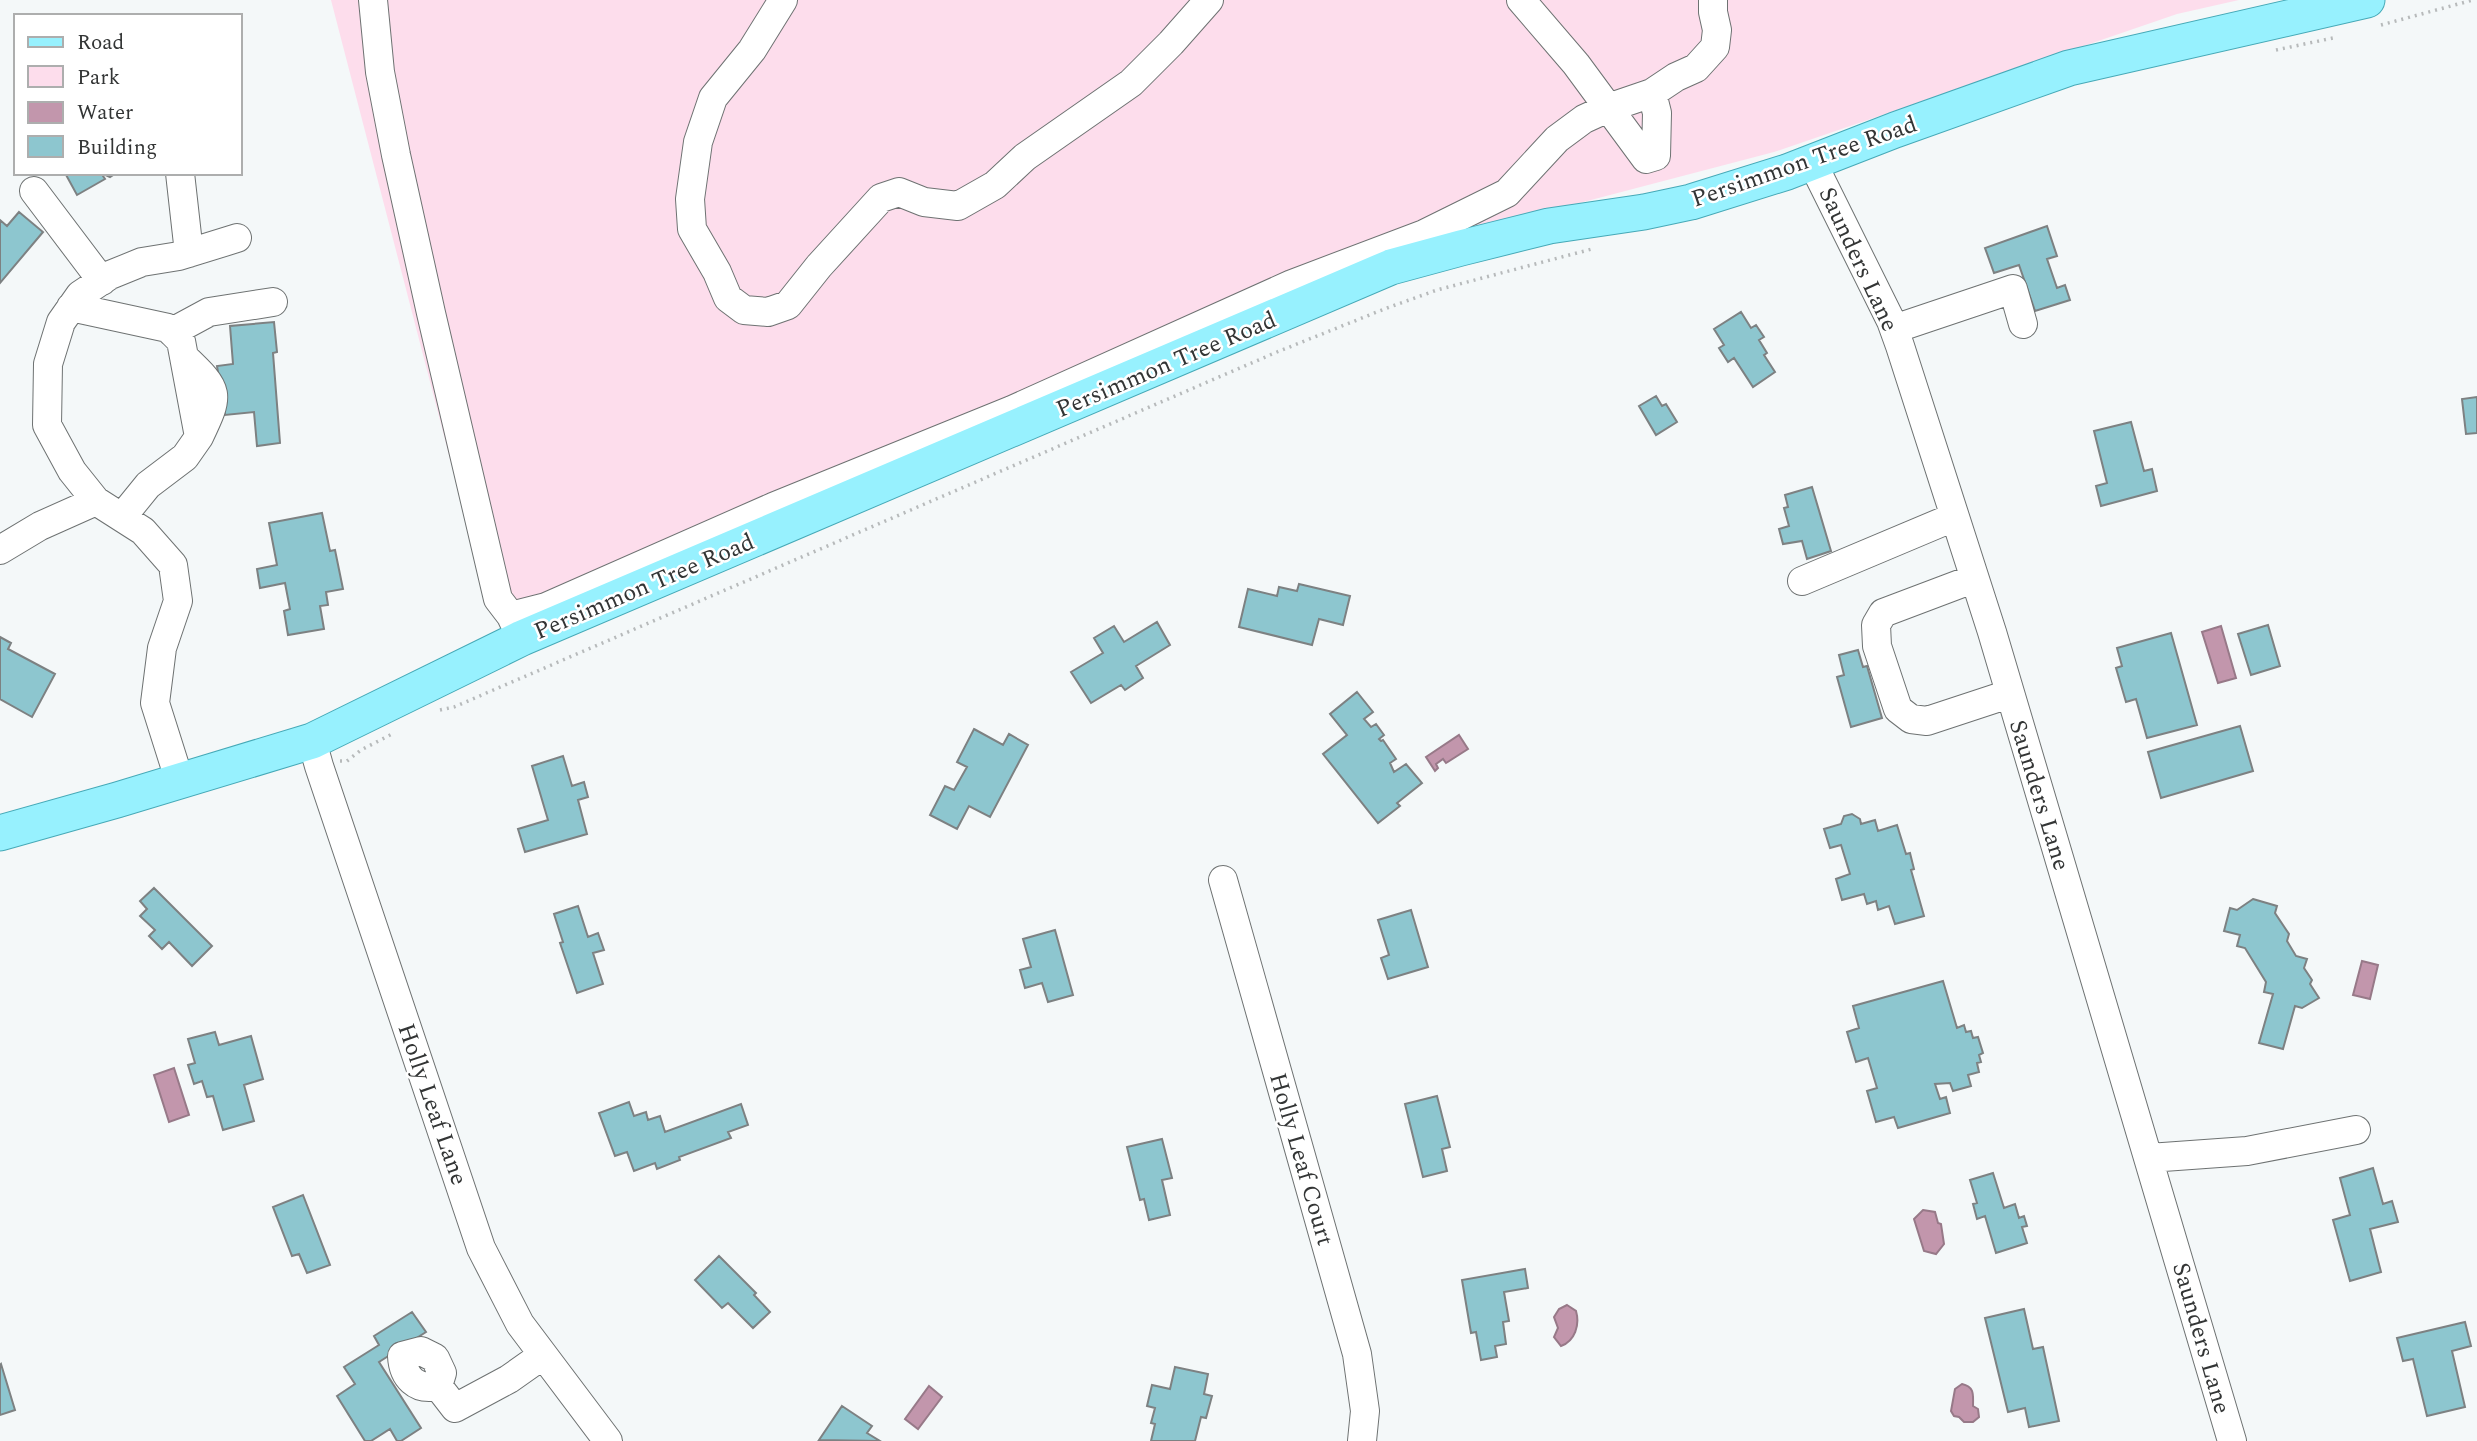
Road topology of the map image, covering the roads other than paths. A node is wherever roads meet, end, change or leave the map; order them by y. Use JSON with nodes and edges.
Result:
{"nodes":[{"id":1,"x":373,"y":0,"type":"edge"},
{"id":2,"x":783,"y":0,"type":"edge"},
{"id":3,"x":1209,"y":0,"type":"edge"},
{"id":4,"x":1521,"y":0,"type":"edge"},
{"id":5,"x":1713,"y":0,"type":"edge"},
{"id":6,"x":2373,"y":12,"type":"edge"},
{"id":7,"x":1652,"y":93,"type":"junction"},
{"id":8,"x":1608,"y":108,"type":"junction"},
{"id":9,"x":1812,"y":162,"type":"junction"},
{"id":10,"x":180,"y":175,"type":"edge"},
{"id":11,"x":34,"y":191,"type":"dead end"},
{"id":12,"x":237,"y":237,"type":"dead end"},
{"id":13,"x":189,"y":253,"type":"junction"},
{"id":14,"x":102,"y":281,"type":"junction"},
{"id":15,"x":273,"y":302,"type":"dead end"},
{"id":16,"x":71,"y":307,"type":"junction"},
{"id":17,"x":2023,"y":324,"type":"dead end"},
{"id":18,"x":1894,"y":330,"type":"junction"},
{"id":19,"x":178,"y":344,"type":"junction"},
{"id":20,"x":96,"y":500,"type":"junction"},
{"id":21,"x":122,"y":517,"type":"junction"},
{"id":22,"x":1954,"y":517,"type":"junction"},
{"id":23,"x":0,"y":550,"type":"edge"},
{"id":24,"x":1973,"y":579,"type":"junction"},
{"id":25,"x":1802,"y":581,"type":"dead end"},
{"id":26,"x":516,"y":627,"type":"junction"},
{"id":27,"x":2009,"y":694,"type":"junction"},
{"id":28,"x":316,"y":754,"type":"junction"},
{"id":29,"x":180,"y":782,"type":"junction"},
{"id":30,"x":0,"y":832,"type":"edge"},
{"id":31,"x":1223,"y":880,"type":"dead end"},
{"id":32,"x":2356,"y":1130,"type":"dead end"},
{"id":33,"x":2149,"y":1158,"type":"junction"},
{"id":34,"x":543,"y":1355,"type":"junction"},
{"id":35,"x":438,"y":1386,"type":"dead end"},
{"id":36,"x":608,"y":1441,"type":"edge"},
{"id":37,"x":1362,"y":1441,"type":"edge"},
{"id":38,"x":2232,"y":1441,"type":"edge"}],
"edges":[{"from":1,"to":26,"type":"street"},
{"from":2,"to":3,"type":"street"},
{"from":4,"to":8,"type":"street"},
{"from":5,"to":7,"type":"street"},
{"from":6,"to":9,"type":"main road","name":"Persimmon Tree Road"},
{"from":7,"to":8,"type":"street"},
{"from":7,"to":8,"type":"street"},
{"from":8,"to":26,"type":"street"},
{"from":9,"to":18,"type":"street","name":"Saunders Lane"},
{"from":9,"to":26,"type":"main road","name":"Persimmon Tree Road"},
{"from":10,"to":13,"type":"street"},
{"from":11,"to":14,"type":"street"},
{"from":12,"to":13,"type":"street"},
{"from":13,"to":14,"type":"street"},
{"from":14,"to":16,"type":"street"},
{"from":15,"to":19,"type":"street"},
{"from":16,"to":19,"type":"street"},
{"from":16,"to":20,"type":"street"},
{"from":17,"to":18,"type":"street"},
{"from":18,"to":22,"type":"street","name":"Saunders Lane"},
{"from":19,"to":21,"type":"street"},
{"from":20,"to":21,"type":"street"},
{"from":20,"to":23,"type":"street"},
{"from":21,"to":29,"type":"street"},
{"from":22,"to":24,"type":"street","name":"Saunders Lane"},
{"from":22,"to":25,"type":"street"},
{"from":24,"to":27,"type":"street","name":"Saunders Lane"},
{"from":24,"to":27,"type":"street"},
{"from":26,"to":28,"type":"main road","name":"Persimmon Tree Road"},
{"from":27,"to":33,"type":"street","name":"Saunders Lane"},
{"from":28,"to":29,"type":"main road","name":"Persimmon Tree Road"},
{"from":28,"to":34,"type":"street","name":"Holly Leaf Lane"},
{"from":29,"to":30,"type":"main road","name":"Persimmon Tree Road"},
{"from":31,"to":37,"type":"street","name":"Holly Leaf Court"},
{"from":32,"to":33,"type":"street"},
{"from":33,"to":38,"type":"street","name":"Saunders Lane"},
{"from":34,"to":35,"type":"street"},
{"from":34,"to":36,"type":"street","name":"Holly Leaf Lane"}]}
